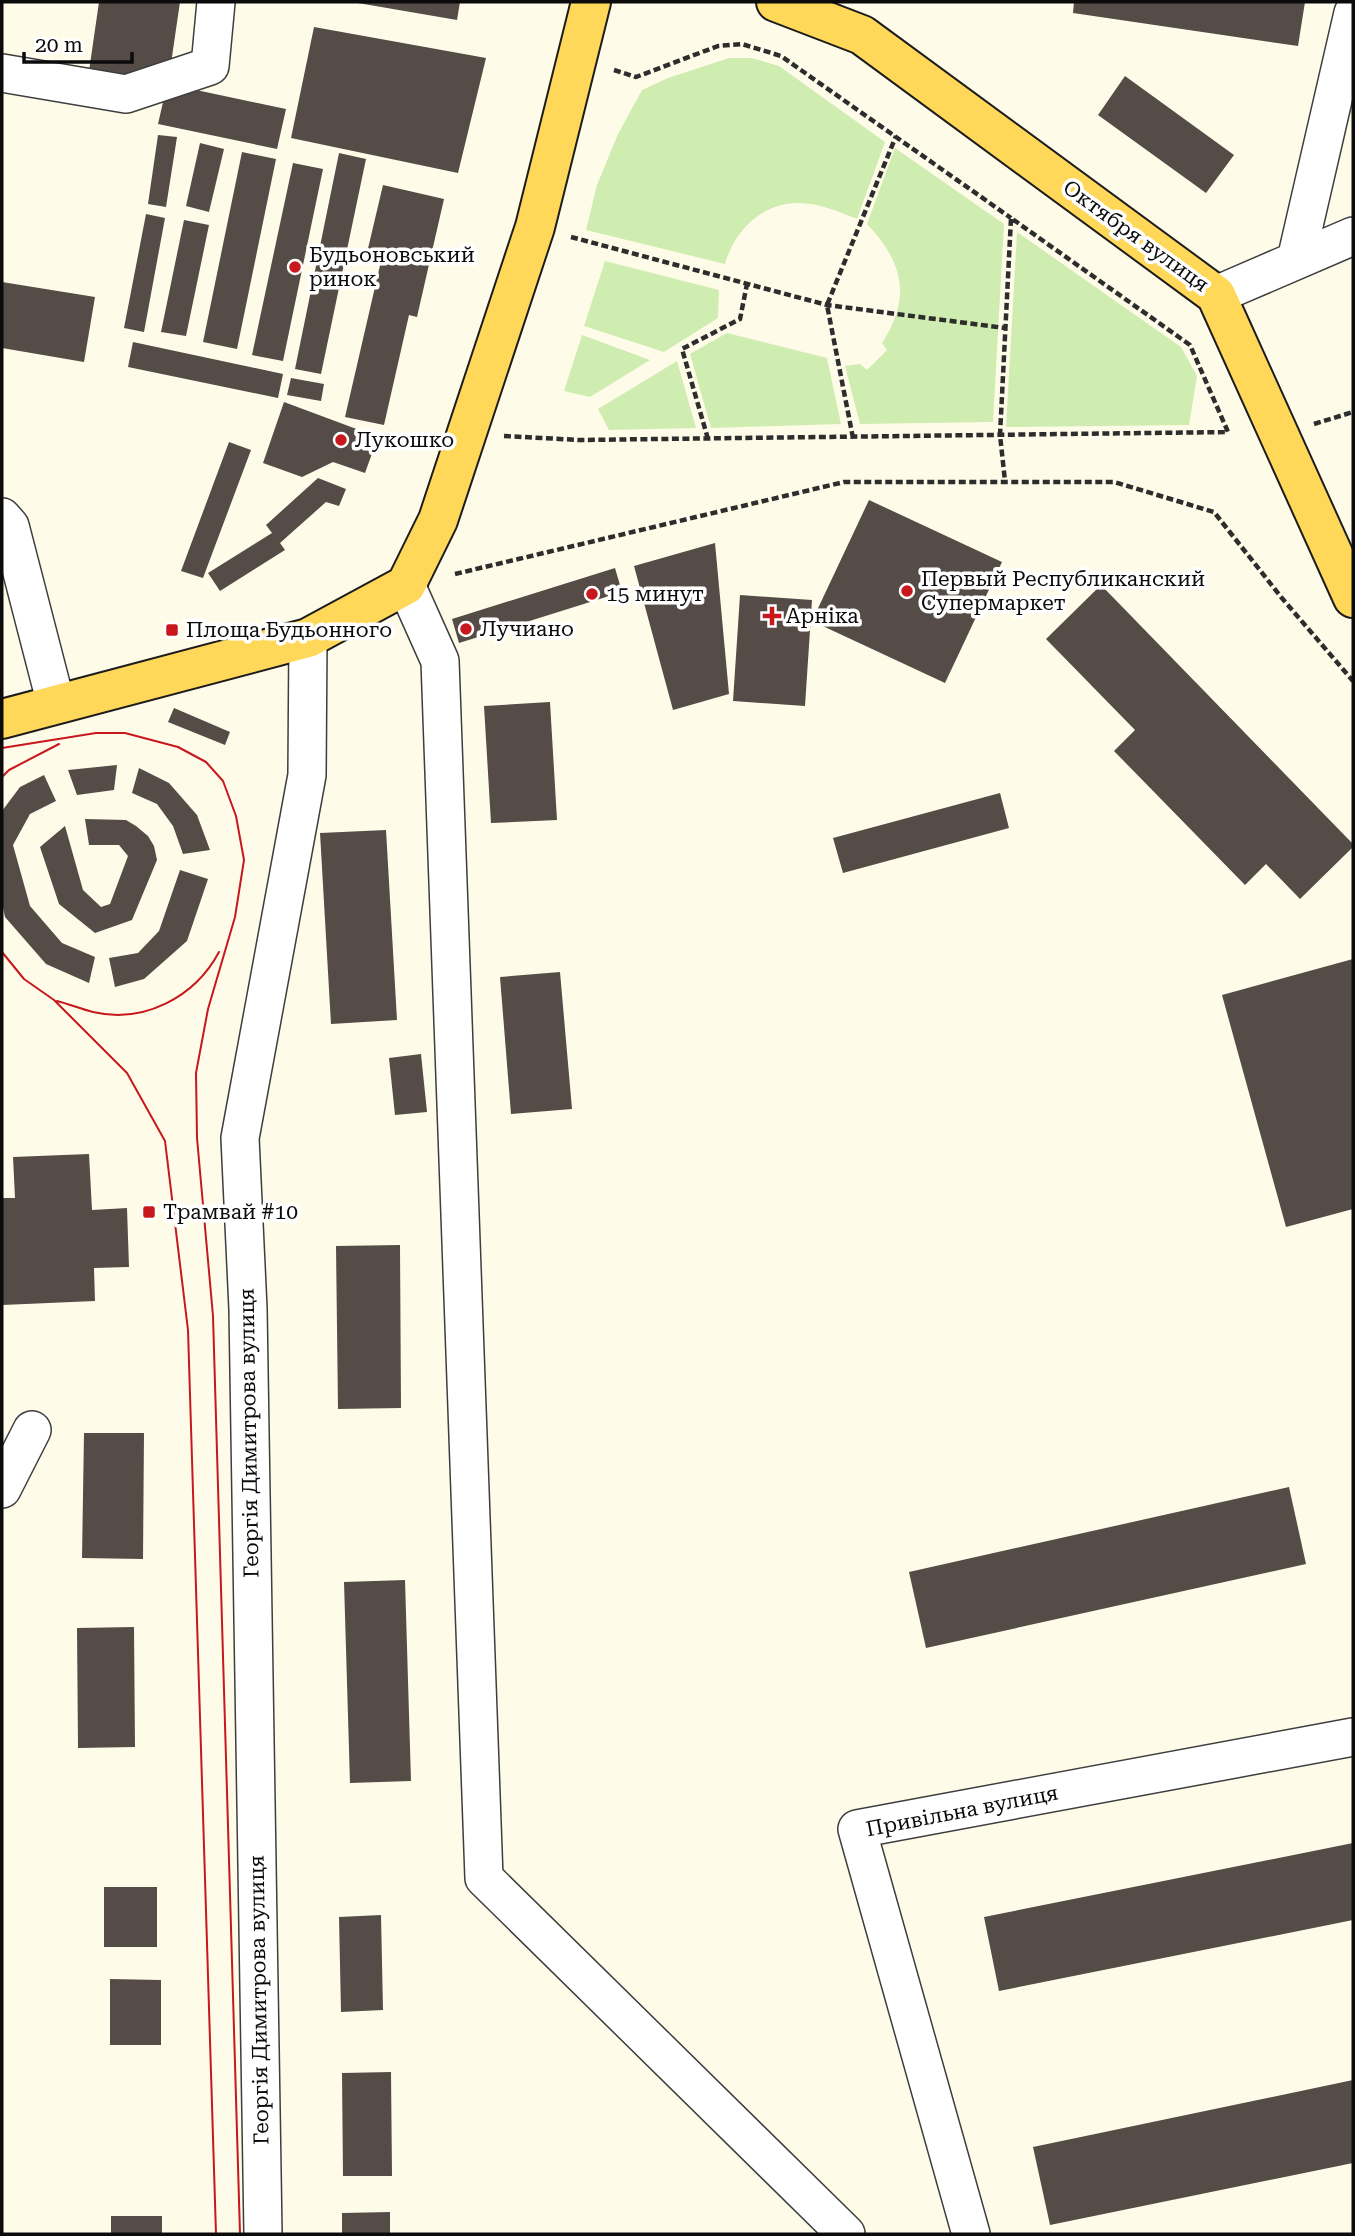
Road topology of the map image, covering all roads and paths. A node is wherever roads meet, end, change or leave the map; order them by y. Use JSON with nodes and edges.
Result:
{"nodes":[{"id":1,"x":591,"y":2,"type":"edge"},
{"id":2,"x":776,"y":2,"type":"edge"},
{"id":3,"x":216,"y":4,"type":"edge"},
{"id":4,"x":1353,"y":13,"type":"edge"},
{"id":5,"x":578,"y":59,"type":"junction"},
{"id":6,"x":2,"y":73,"type":"edge"},
{"id":7,"x":895,"y":136,"type":"junction"},
{"id":8,"x":1011,"y":218,"type":"junction"},
{"id":9,"x":535,"y":227,"type":"junction"},
{"id":10,"x":1353,"y":236,"type":"edge"},
{"id":11,"x":1296,"y":260,"type":"junction"},
{"id":12,"x":747,"y":284,"type":"junction"},
{"id":13,"x":1216,"y":295,"type":"junction"},
{"id":14,"x":827,"y":305,"type":"junction"},
{"id":15,"x":1005,"y":328,"type":"junction"},
{"id":16,"x":468,"y":434,"type":"junction"},
{"id":17,"x":1000,"y":435,"type":"junction"},
{"id":18,"x":853,"y":438,"type":"junction"},
{"id":19,"x":708,"y":439,"type":"junction"},
{"id":20,"x":1005,"y":481,"type":"junction"},
{"id":21,"x":2,"y":517,"type":"edge"},
{"id":22,"x":406,"y":585,"type":"junction"},
{"id":23,"x":1353,"y":598,"type":"edge"},
{"id":24,"x":308,"y":638,"type":"junction"},
{"id":25,"x":1353,"y":681,"type":"edge"},
{"id":26,"x":56,"y":704,"type":"junction"},
{"id":27,"x":2,"y":719,"type":"edge"},
{"id":28,"x":32,"y":1430,"type":"dead end"},
{"id":29,"x":2,"y":1489,"type":"edge"},
{"id":30,"x":1353,"y":1737,"type":"edge"},
{"id":31,"x":263,"y":2234,"type":"edge"},
{"id":32,"x":846,"y":2234,"type":"edge"},
{"id":33,"x":971,"y":2234,"type":"edge"}],
"edges":[{"from":1,"to":5,"type":"main road"},
{"from":2,"to":13,"type":"main road","name":"Октября вулиця"},
{"from":3,"to":6,"type":"street"},
{"from":4,"to":11,"type":"street"},
{"from":5,"to":7,"type":"path"},
{"from":5,"to":9,"type":"main road"},
{"from":7,"to":8,"type":"path"},
{"from":7,"to":14,"type":"path"},
{"from":8,"to":15,"type":"path"},
{"from":8,"to":17,"type":"path"},
{"from":9,"to":12,"type":"path"},
{"from":9,"to":16,"type":"main road"},
{"from":10,"to":11,"type":"street"},
{"from":11,"to":13,"type":"street"},
{"from":12,"to":14,"type":"path"},
{"from":12,"to":19,"type":"path"},
{"from":13,"to":23,"type":"main road","name":"Октября вулиця"},
{"from":14,"to":15,"type":"path"},
{"from":14,"to":18,"type":"path"},
{"from":15,"to":17,"type":"path"},
{"from":16,"to":19,"type":"path"},
{"from":16,"to":22,"type":"main road"},
{"from":17,"to":18,"type":"path"},
{"from":17,"to":20,"type":"path"},
{"from":18,"to":19,"type":"path"},
{"from":20,"to":22,"type":"path"},
{"from":20,"to":25,"type":"path"},
{"from":21,"to":26,"type":"street"},
{"from":22,"to":24,"type":"main road"},
{"from":22,"to":32,"type":"street"},
{"from":24,"to":26,"type":"main road"},
{"from":24,"to":31,"type":"street","name":"Георгія Димитрова вулиця"},
{"from":26,"to":27,"type":"main road"},
{"from":28,"to":29,"type":"street"},
{"from":30,"to":33,"type":"street","name":"Привільна вулиця"}]}
